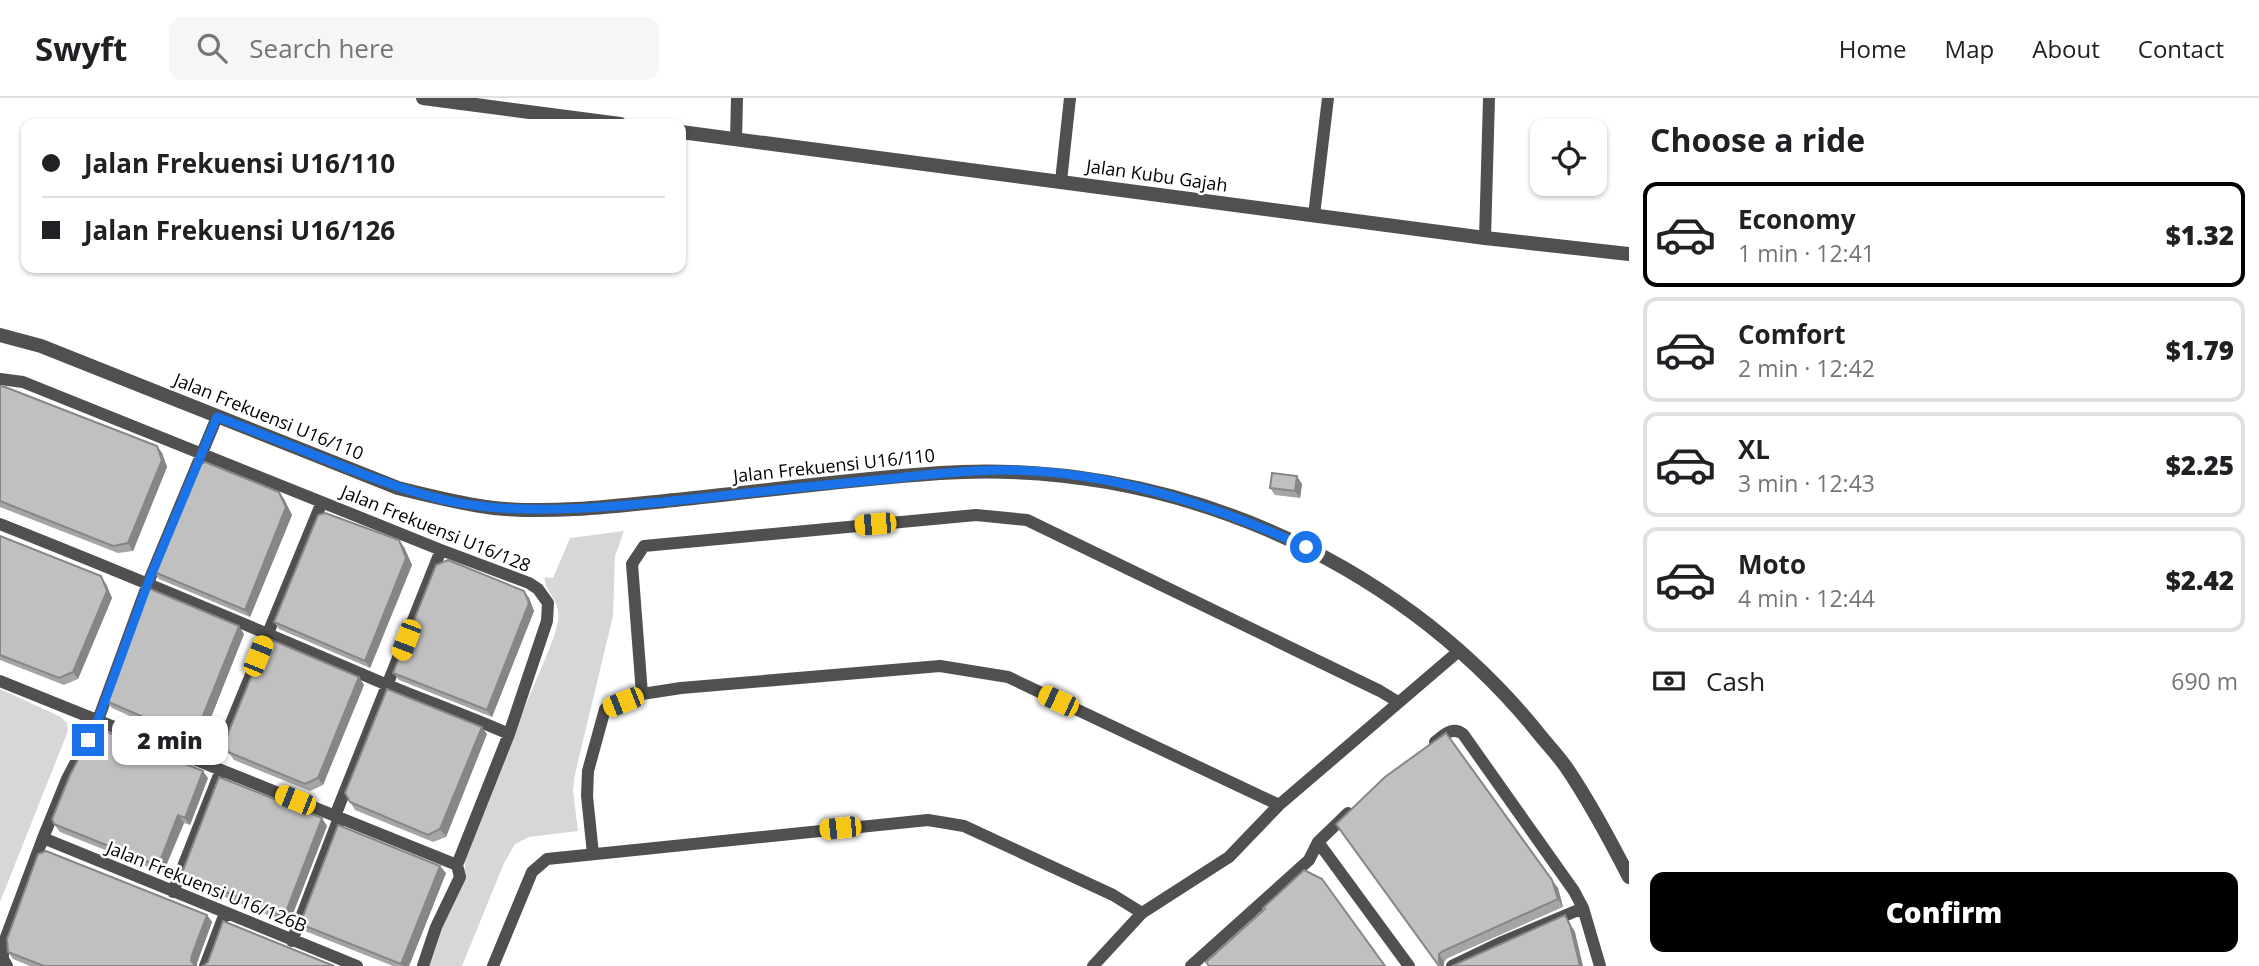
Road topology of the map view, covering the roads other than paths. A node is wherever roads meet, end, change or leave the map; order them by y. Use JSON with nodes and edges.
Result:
{"nodes":[{"id":1,"x":423,"y":98,"type":"edge"},
{"id":2,"x":737,"y":98,"type":"edge"},
{"id":3,"x":1070,"y":98,"type":"edge"},
{"id":4,"x":1328,"y":98,"type":"edge"},
{"id":5,"x":1489,"y":98,"type":"edge"},
{"id":6,"x":582,"y":119,"type":"edge"},
{"id":7,"x":686,"y":133,"type":"edge"},
{"id":8,"x":736,"y":140,"type":"junction"},
{"id":9,"x":1061,"y":181,"type":"junction"},
{"id":10,"x":1314,"y":215,"type":"junction"},
{"id":11,"x":1485,"y":238,"type":"junction"},
{"id":12,"x":1629,"y":254,"type":"edge"},
{"id":13,"x":0,"y":335,"type":"edge"},
{"id":14,"x":0,"y":379,"type":"edge"},
{"id":15,"x":217,"y":417,"type":"junction"},
{"id":16,"x":202,"y":453,"type":"junction"},
{"id":17,"x":322,"y":502,"type":"junction"},
{"id":18,"x":0,"y":524,"type":"edge"},
{"id":19,"x":441,"y":550,"type":"junction"},
{"id":20,"x":148,"y":583,"type":"junction"},
{"id":21,"x":268,"y":634,"type":"junction"},
{"id":22,"x":1460,"y":650,"type":"junction"},
{"id":23,"x":0,"y":681,"type":"edge"},
{"id":24,"x":388,"y":685,"type":"junction"},
{"id":25,"x":642,"y":694,"type":"junction"},
{"id":26,"x":1398,"y":702,"type":"junction"},
{"id":27,"x":98,"y":720,"type":"junction"},
{"id":28,"x":509,"y":734,"type":"junction"},
{"id":29,"x":1427,"y":747,"type":"edge"},
{"id":30,"x":217,"y":769,"type":"junction"},
{"id":31,"x":1279,"y":805,"type":"junction"},
{"id":32,"x":1356,"y":805,"type":"edge"},
{"id":33,"x":337,"y":817,"type":"junction"},
{"id":34,"x":43,"y":838,"type":"junction"},
{"id":35,"x":1318,"y":842,"type":"junction"},
{"id":36,"x":593,"y":854,"type":"junction"},
{"id":37,"x":457,"y":865,"type":"junction"},
{"id":38,"x":1629,"y":877,"type":"edge"},
{"id":39,"x":173,"y":892,"type":"junction"},
{"id":40,"x":1583,"y":908,"type":"junction"},
{"id":41,"x":225,"y":913,"type":"junction"},
{"id":42,"x":1142,"y":913,"type":"junction"},
{"id":43,"x":292,"y":941,"type":"junction"},
{"id":44,"x":6,"y":966,"type":"edge"},
{"id":45,"x":205,"y":966,"type":"edge"},
{"id":46,"x":358,"y":966,"type":"edge"},
{"id":47,"x":422,"y":966,"type":"edge"},
{"id":48,"x":493,"y":966,"type":"edge"},
{"id":49,"x":1093,"y":966,"type":"edge"},
{"id":50,"x":1191,"y":966,"type":"edge"},
{"id":51,"x":1409,"y":966,"type":"edge"},
{"id":52,"x":1452,"y":966,"type":"edge"},
{"id":53,"x":1600,"y":966,"type":"edge"}],
"edges":[{"from":1,"to":6,"type":"street"},
{"from":2,"to":8,"type":"street"},
{"from":3,"to":9,"type":"street"},
{"from":4,"to":10,"type":"street"},
{"from":5,"to":11,"type":"street"},
{"from":7,"to":8,"type":"street","name":"Jalan Kubu Gajah"},
{"from":8,"to":9,"type":"street","name":"Jalan Kubu Gajah"},
{"from":9,"to":10,"type":"street","name":"Jalan Kubu Gajah"},
{"from":10,"to":11,"type":"street","name":"Jalan Kubu Gajah"},
{"from":11,"to":12,"type":"street","name":"Jalan Kubu Gajah"},
{"from":13,"to":15,"type":"street","name":"Jalan Frekuensi U16/110"},
{"from":14,"to":16,"type":"street","name":"Jalan Frekuensi U16/128"},
{"from":15,"to":16,"type":"street"},
{"from":15,"to":22,"type":"street","name":"Jalan Frekuensi U16/110"},
{"from":16,"to":17,"type":"street","name":"Jalan Frekuensi U16/128"},
{"from":16,"to":20,"type":"street"},
{"from":17,"to":19,"type":"street","name":"Jalan Frekuensi U16/128"},
{"from":17,"to":21,"type":"street"},
{"from":18,"to":20,"type":"street"},
{"from":19,"to":24,"type":"street"},
{"from":19,"to":28,"type":"street","name":"Jalan Frekuensi U16/128"},
{"from":20,"to":21,"type":"street"},
{"from":20,"to":27,"type":"street"},
{"from":21,"to":24,"type":"street"},
{"from":21,"to":30,"type":"street"},
{"from":22,"to":26,"type":"street"},
{"from":22,"to":38,"type":"street","name":"Jalan Frekuensi U16/110"},
{"from":23,"to":27,"type":"street"},
{"from":24,"to":28,"type":"street"},
{"from":24,"to":33,"type":"street"},
{"from":25,"to":26,"type":"street"},
{"from":25,"to":31,"type":"street"},
{"from":25,"to":36,"type":"street"},
{"from":26,"to":31,"type":"street"},
{"from":27,"to":30,"type":"street"},
{"from":27,"to":34,"type":"street"},
{"from":28,"to":37,"type":"street","name":"Jalan Frekuensi U16/128"},
{"from":29,"to":40,"type":"street"},
{"from":30,"to":33,"type":"street"},
{"from":30,"to":39,"type":"street"},
{"from":31,"to":42,"type":"street"},
{"from":32,"to":35,"type":"street"},
{"from":33,"to":37,"type":"street"},
{"from":33,"to":43,"type":"street"},
{"from":34,"to":39,"type":"street","name":"Jalan Frekuensi U16/126B"},
{"from":34,"to":44,"type":"street"},
{"from":35,"to":50,"type":"street"},
{"from":35,"to":51,"type":"street"},
{"from":36,"to":42,"type":"street"},
{"from":36,"to":48,"type":"street"},
{"from":37,"to":47,"type":"street","name":"Jalan Frekuensi U16/128"},
{"from":39,"to":41,"type":"street","name":"Jalan Frekuensi U16/126B"},
{"from":40,"to":52,"type":"street"},
{"from":40,"to":53,"type":"street"},
{"from":41,"to":43,"type":"street","name":"Jalan Frekuensi U16/126B"},
{"from":41,"to":45,"type":"street"},
{"from":42,"to":49,"type":"street"},
{"from":43,"to":46,"type":"street","name":"Jalan Frekuensi U16/126B"}]}
